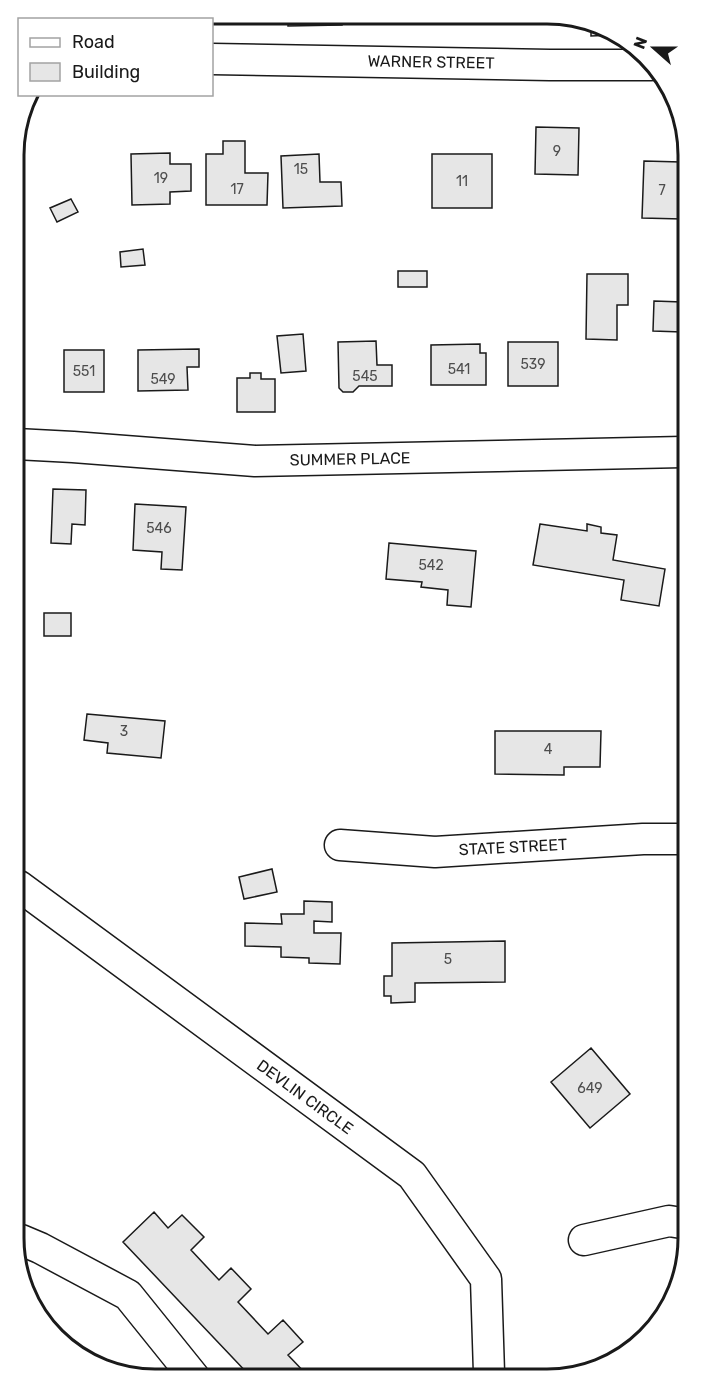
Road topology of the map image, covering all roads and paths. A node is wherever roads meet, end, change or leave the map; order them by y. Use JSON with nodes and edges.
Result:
{"nodes":[{"id":1,"x":213,"y":59,"type":"edge"},
{"id":2,"x":624,"y":64,"type":"edge"},
{"id":3,"x":24,"y":444,"type":"edge"},
{"id":4,"x":678,"y":452,"type":"edge"},
{"id":5,"x":678,"y":839,"type":"edge"},
{"id":6,"x":340,"y":845,"type":"dead end"},
{"id":7,"x":24,"y":890,"type":"edge"},
{"id":8,"x":678,"y":1222,"type":"edge"},
{"id":9,"x":584,"y":1240,"type":"dead end"},
{"id":10,"x":24,"y":1241,"type":"edge"},
{"id":11,"x":188,"y":1369,"type":"edge"},
{"id":12,"x":489,"y":1369,"type":"edge"}],
"edges":[{"from":1,"to":2,"type":"street","name":"WARNER STREET"},
{"from":3,"to":4,"type":"street","name":"SUMMER PLACE"},
{"from":5,"to":6,"type":"street","name":"STATE STREET"},
{"from":7,"to":12,"type":"street","name":"DEVLIN CIRCLE"},
{"from":8,"to":9,"type":"street"},
{"from":10,"to":11,"type":"street"}]}
